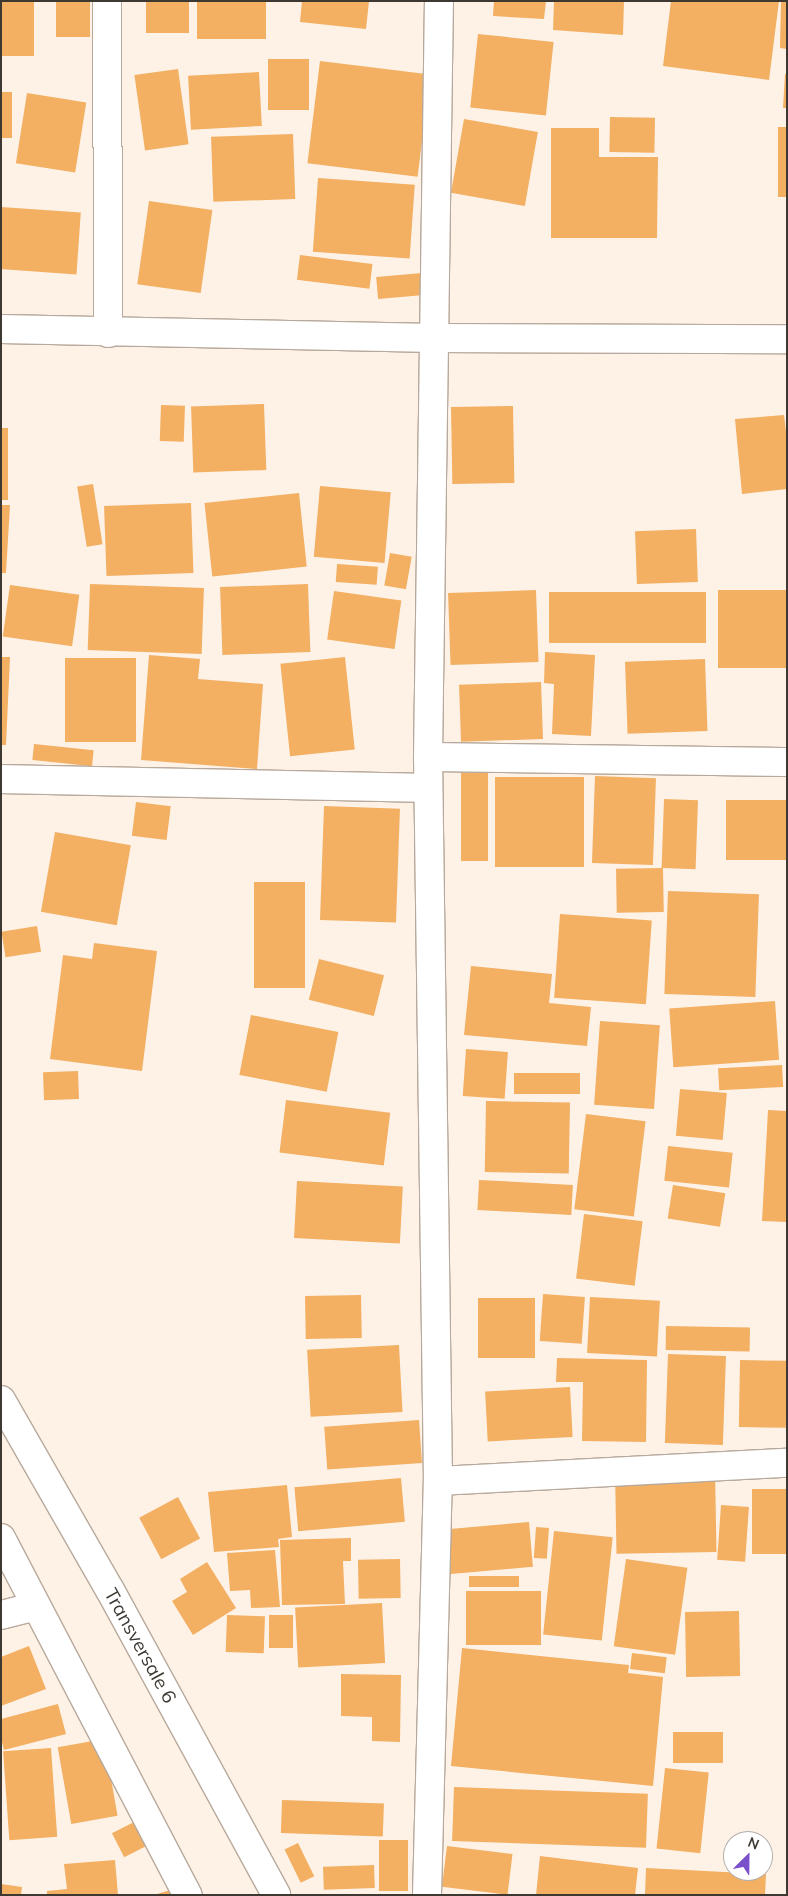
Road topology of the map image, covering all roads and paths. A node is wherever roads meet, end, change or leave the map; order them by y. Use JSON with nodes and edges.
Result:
{"nodes":[{"id":1,"x":107,"y":1,"type":"edge"},
{"id":2,"x":439,"y":1,"type":"edge"},
{"id":3,"x":1,"y":329,"type":"edge"},
{"id":4,"x":108,"y":333,"type":"junction"},
{"id":5,"x":434,"y":338,"type":"junction"},
{"id":6,"x":787,"y":339,"type":"edge"},
{"id":7,"x":428,"y":756,"type":"junction"},
{"id":8,"x":787,"y":762,"type":"edge"},
{"id":9,"x":1,"y":779,"type":"edge"},
{"id":10,"x":428,"y":788,"type":"junction"},
{"id":11,"x":1,"y":1400,"type":"edge"},
{"id":12,"x":787,"y":1463,"type":"edge"},
{"id":13,"x":438,"y":1482,"type":"junction"},
{"id":14,"x":1,"y":1538,"type":"edge"},
{"id":15,"x":36,"y":1606,"type":"junction"},
{"id":16,"x":1,"y":1616,"type":"edge"},
{"id":17,"x":188,"y":1895,"type":"edge"},
{"id":18,"x":276,"y":1895,"type":"edge"},
{"id":19,"x":427,"y":1895,"type":"edge"}],
"edges":[{"from":1,"to":4,"type":"street"},
{"from":2,"to":5,"type":"street"},
{"from":3,"to":4,"type":"street"},
{"from":4,"to":5,"type":"street"},
{"from":5,"to":6,"type":"street"},
{"from":5,"to":7,"type":"street"},
{"from":7,"to":8,"type":"street"},
{"from":7,"to":10,"type":"street"},
{"from":9,"to":10,"type":"street"},
{"from":10,"to":13,"type":"street"},
{"from":11,"to":18,"type":"street","name":"Transversale 6"},
{"from":12,"to":13,"type":"street"},
{"from":13,"to":19,"type":"street"},
{"from":14,"to":15,"type":"street"},
{"from":15,"to":16,"type":"street"},
{"from":15,"to":17,"type":"street"}]}
